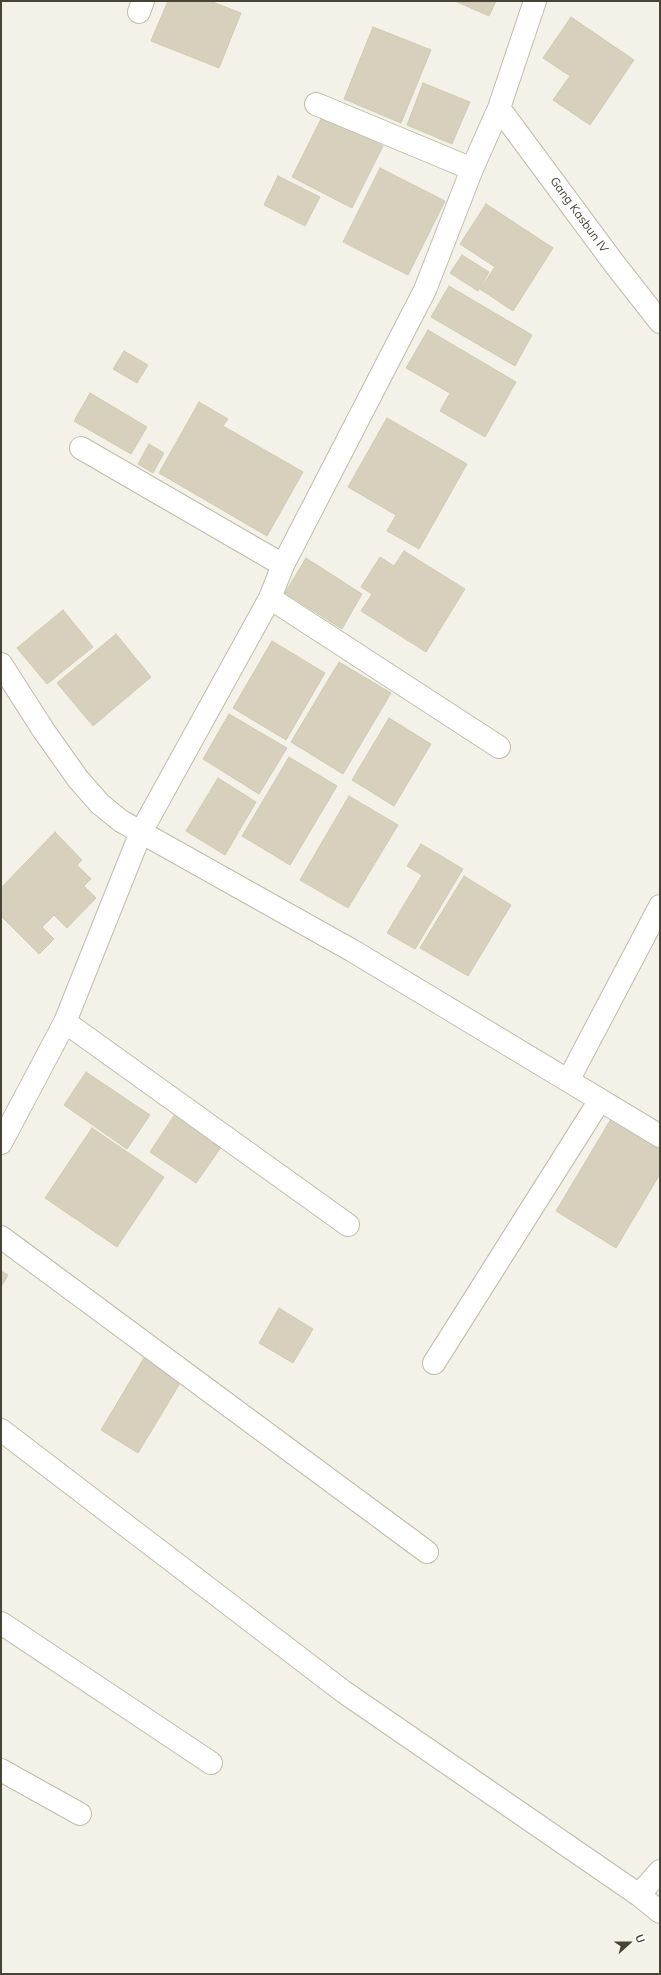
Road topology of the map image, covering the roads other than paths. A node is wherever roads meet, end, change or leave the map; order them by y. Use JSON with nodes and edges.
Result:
{"nodes":[{"id":1,"x":535,"y":1,"type":"edge"},
{"id":2,"x":316,"y":104,"type":"dead end"},
{"id":3,"x":499,"y":108,"type":"junction"},
{"id":4,"x":472,"y":169,"type":"junction"},
{"id":5,"x":660,"y":322,"type":"edge"},
{"id":6,"x":81,"y":448,"type":"dead end"},
{"id":7,"x":283,"y":565,"type":"junction"},
{"id":8,"x":270,"y":598,"type":"junction"},
{"id":9,"x":1,"y":664,"type":"edge"},
{"id":10,"x":499,"y":747,"type":"dead end"},
{"id":11,"x":141,"y":832,"type":"junction"},
{"id":12,"x":660,"y":906,"type":"edge"},
{"id":13,"x":65,"y":1022,"type":"junction"},
{"id":14,"x":569,"y":1079,"type":"junction"},
{"id":15,"x":600,"y":1100,"type":"junction"},
{"id":16,"x":660,"y":1136,"type":"edge"},
{"id":17,"x":1,"y":1143,"type":"edge"},
{"id":18,"x":348,"y":1225,"type":"dead end"},
{"id":19,"x":1,"y":1237,"type":"edge"},
{"id":20,"x":434,"y":1363,"type":"dead end"},
{"id":21,"x":1,"y":1430,"type":"edge"},
{"id":22,"x":427,"y":1552,"type":"dead end"},
{"id":23,"x":2,"y":1626,"type":"edge"},
{"id":24,"x":211,"y":1763,"type":"dead end"},
{"id":25,"x":1,"y":1770,"type":"edge"},
{"id":26,"x":80,"y":1814,"type":"dead end"},
{"id":27,"x":660,"y":1871,"type":"edge"},
{"id":28,"x":639,"y":1895,"type":"junction"},
{"id":29,"x":660,"y":1912,"type":"edge"}],
"edges":[{"from":1,"to":3,"type":"street"},
{"from":2,"to":4,"type":"street"},
{"from":3,"to":4,"type":"street"},
{"from":3,"to":5,"type":"street","name":"Gang Kasbun IV"},
{"from":4,"to":7,"type":"street"},
{"from":6,"to":7,"type":"street"},
{"from":7,"to":8,"type":"street"},
{"from":8,"to":10,"type":"street"},
{"from":8,"to":11,"type":"street"},
{"from":9,"to":11,"type":"street"},
{"from":11,"to":13,"type":"street"},
{"from":11,"to":14,"type":"street"},
{"from":12,"to":14,"type":"street"},
{"from":13,"to":17,"type":"street"},
{"from":13,"to":18,"type":"street"},
{"from":14,"to":15,"type":"street"},
{"from":15,"to":16,"type":"street"},
{"from":15,"to":20,"type":"street"},
{"from":19,"to":22,"type":"street"},
{"from":21,"to":28,"type":"street"},
{"from":23,"to":24,"type":"street"},
{"from":25,"to":26,"type":"street"},
{"from":27,"to":28,"type":"street"},
{"from":28,"to":29,"type":"street"}]}
